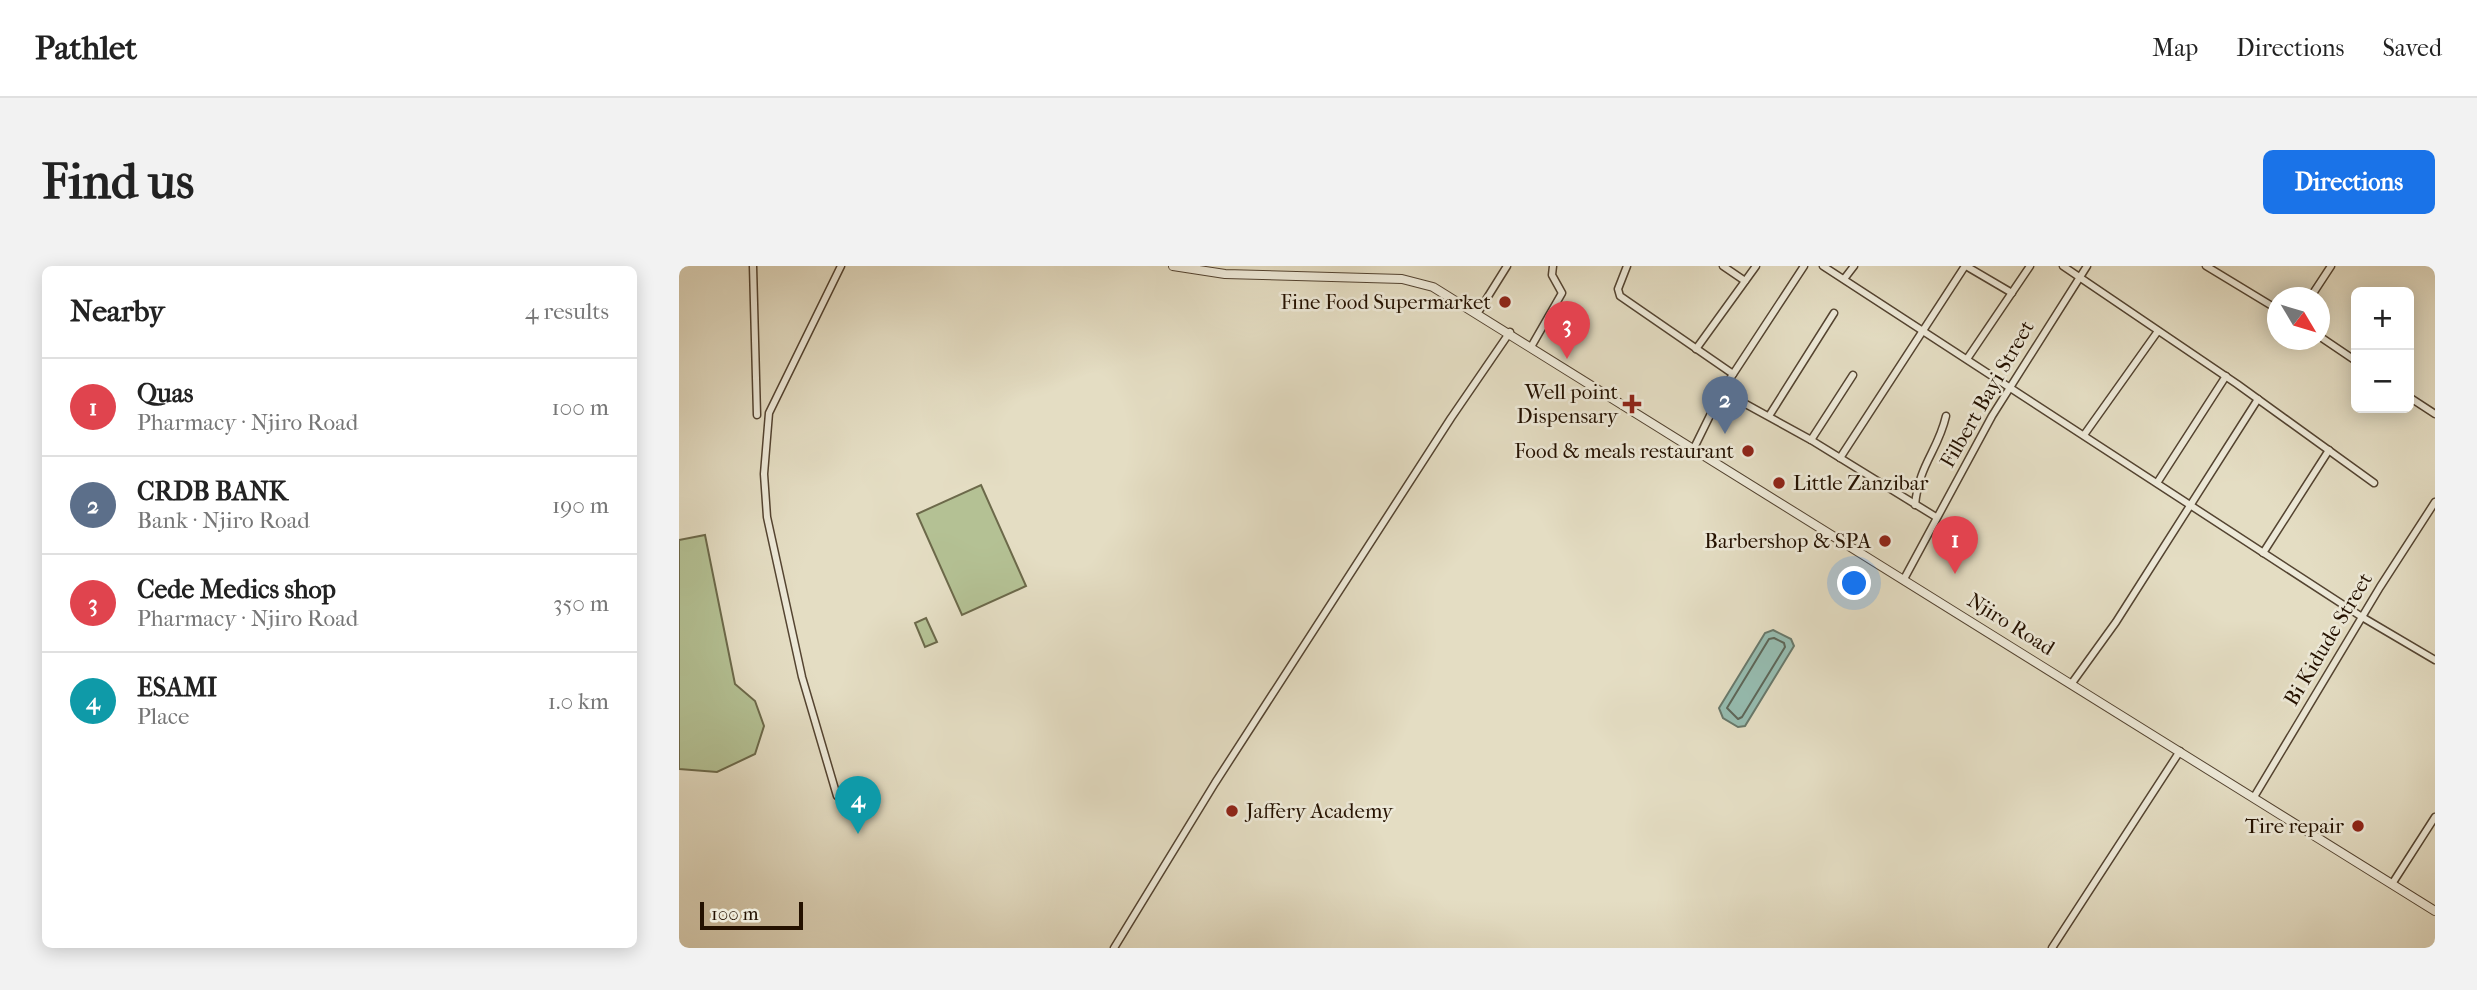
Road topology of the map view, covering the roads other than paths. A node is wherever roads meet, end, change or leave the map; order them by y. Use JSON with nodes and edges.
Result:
{"nodes":[{"id":1,"x":753,"y":266,"type":"edge"},
{"id":2,"x":841,"y":266,"type":"edge"},
{"id":3,"x":1173,"y":266,"type":"edge"},
{"id":4,"x":1507,"y":266,"type":"edge"},
{"id":5,"x":1553,"y":266,"type":"edge"},
{"id":6,"x":1627,"y":266,"type":"edge"},
{"id":7,"x":1723,"y":266,"type":"edge"},
{"id":8,"x":1756,"y":266,"type":"edge"},
{"id":9,"x":1804,"y":266,"type":"edge"},
{"id":10,"x":1822,"y":266,"type":"edge"},
{"id":11,"x":1854,"y":266,"type":"edge"},
{"id":12,"x":1966,"y":266,"type":"edge"},
{"id":13,"x":2030,"y":266,"type":"edge"},
{"id":14,"x":2063,"y":266,"type":"edge"},
{"id":15,"x":2087,"y":266,"type":"edge"},
{"id":16,"x":2206,"y":266,"type":"edge"},
{"id":17,"x":2331,"y":266,"type":"edge"},
{"id":18,"x":1225,"y":270,"type":"edge"},
{"id":19,"x":2079,"y":277,"type":"junction"},
{"id":20,"x":1844,"y":279,"type":"junction"},
{"id":21,"x":1745,"y":281,"type":"junction"},
{"id":22,"x":2317,"y":287,"type":"edge"},
{"id":23,"x":2012,"y":293,"type":"junction"},
{"id":24,"x":2267,"y":303,"type":"edge"},
{"id":25,"x":1834,"y":313,"type":"dead end"},
{"id":26,"x":1477,"y":314,"type":"junction"},
{"id":27,"x":1923,"y":331,"type":"junction"},
{"id":28,"x":2158,"y":331,"type":"junction"},
{"id":29,"x":1510,"y":332,"type":"junction"},
{"id":30,"x":2330,"y":343,"type":"edge"},
{"id":31,"x":1531,"y":346,"type":"junction"},
{"id":32,"x":1696,"y":349,"type":"junction"},
{"id":33,"x":2351,"y":358,"type":"edge"},
{"id":34,"x":1967,"y":359,"type":"junction"},
{"id":35,"x":1733,"y":374,"type":"junction"},
{"id":36,"x":1853,"y":375,"type":"dead end"},
{"id":37,"x":2226,"y":376,"type":"junction"},
{"id":38,"x":2009,"y":388,"type":"junction"},
{"id":39,"x":1723,"y":391,"type":"junction"},
{"id":40,"x":2258,"y":399,"type":"junction"},
{"id":41,"x":2414,"y":400,"type":"edge"},
{"id":42,"x":2435,"y":414,"type":"edge"},
{"id":43,"x":757,"y":415,"type":"dead end"},
{"id":44,"x":1769,"y":416,"type":"junction"},
{"id":45,"x":1946,"y":416,"type":"dead end"},
{"id":46,"x":2084,"y":435,"type":"junction"},
{"id":47,"x":1811,"y":440,"type":"junction"},
{"id":48,"x":1694,"y":448,"type":"junction"},
{"id":49,"x":2329,"y":450,"type":"junction"},
{"id":50,"x":1840,"y":458,"type":"junction"},
{"id":51,"x":2157,"y":483,"type":"junction"},
{"id":52,"x":2374,"y":483,"type":"dead end"},
{"id":53,"x":2435,"y":502,"type":"edge"},
{"id":54,"x":1915,"y":505,"type":"junction"},
{"id":55,"x":2191,"y":506,"type":"junction"},
{"id":56,"x":1936,"y":517,"type":"junction"},
{"id":57,"x":2263,"y":553,"type":"junction"},
{"id":58,"x":1904,"y":579,"type":"junction"},
{"id":59,"x":2362,"y":617,"type":"junction"},
{"id":60,"x":2435,"y":660,"type":"edge"},
{"id":61,"x":2072,"y":683,"type":"junction"},
{"id":62,"x":2180,"y":751,"type":"junction"},
{"id":63,"x":837,"y":796,"type":"dead end"},
{"id":64,"x":2254,"y":797,"type":"junction"},
{"id":65,"x":2435,"y":817,"type":"edge"},
{"id":66,"x":2392,"y":884,"type":"junction"},
{"id":67,"x":2435,"y":911,"type":"edge"},
{"id":68,"x":1114,"y":948,"type":"edge"},
{"id":69,"x":2052,"y":948,"type":"edge"}],
"edges":[{"from":1,"to":43,"type":"street"},
{"from":2,"to":63,"type":"street"},
{"from":3,"to":18,"type":"street","name":"Njiro Road"},
{"from":4,"to":26,"type":"street"},
{"from":5,"to":31,"type":"street"},
{"from":6,"to":32,"type":"street"},
{"from":7,"to":21,"type":"street"},
{"from":8,"to":21,"type":"street"},
{"from":9,"to":35,"type":"street"},
{"from":10,"to":20,"type":"street"},
{"from":11,"to":20,"type":"street"},
{"from":12,"to":23,"type":"street"},
{"from":12,"to":27,"type":"street"},
{"from":13,"to":23,"type":"street"},
{"from":14,"to":19,"type":"street"},
{"from":15,"to":19,"type":"street","name":"Filbert Bayi Street"},
{"from":16,"to":24,"type":"street"},
{"from":17,"to":22,"type":"street"},
{"from":18,"to":26,"type":"street","name":"Njiro Road"},
{"from":19,"to":28,"type":"street"},
{"from":19,"to":38,"type":"street","name":"Filbert Bayi Street"},
{"from":20,"to":27,"type":"street"},
{"from":21,"to":32,"type":"street"},
{"from":23,"to":34,"type":"street"},
{"from":25,"to":44,"type":"street"},
{"from":26,"to":29,"type":"street","name":"Njiro Road"},
{"from":27,"to":34,"type":"street"},
{"from":27,"to":50,"type":"street"},
{"from":28,"to":37,"type":"street"},
{"from":28,"to":46,"type":"street"},
{"from":29,"to":31,"type":"street","name":"Njiro Road"},
{"from":29,"to":68,"type":"street"},
{"from":30,"to":33,"type":"street"},
{"from":31,"to":48,"type":"street","name":"Njiro Road"},
{"from":32,"to":35,"type":"street"},
{"from":34,"to":38,"type":"street"},
{"from":35,"to":39,"type":"street"},
{"from":36,"to":47,"type":"street"},
{"from":37,"to":40,"type":"street"},
{"from":37,"to":51,"type":"street"},
{"from":38,"to":46,"type":"street"},
{"from":38,"to":56,"type":"street","name":"Filbert Bayi Street"},
{"from":39,"to":44,"type":"street"},
{"from":39,"to":48,"type":"street"},
{"from":40,"to":49,"type":"street"},
{"from":40,"to":55,"type":"street"},
{"from":41,"to":42,"type":"street"},
{"from":44,"to":47,"type":"street"},
{"from":45,"to":54,"type":"street"},
{"from":46,"to":51,"type":"street"},
{"from":47,"to":50,"type":"street"},
{"from":48,"to":58,"type":"street","name":"Njiro Road"},
{"from":49,"to":52,"type":"street"},
{"from":49,"to":57,"type":"street"},
{"from":50,"to":54,"type":"street"},
{"from":51,"to":55,"type":"street"},
{"from":53,"to":59,"type":"street","name":"Bi Kidude Street"},
{"from":54,"to":56,"type":"street"},
{"from":55,"to":57,"type":"street"},
{"from":55,"to":61,"type":"street"},
{"from":56,"to":58,"type":"street","name":"Filbert Bayi Street"},
{"from":57,"to":59,"type":"street"},
{"from":58,"to":61,"type":"street","name":"Njiro Road"},
{"from":59,"to":60,"type":"street"},
{"from":59,"to":64,"type":"street","name":"Bi Kidude Street"},
{"from":61,"to":62,"type":"street","name":"Njiro Road"},
{"from":62,"to":64,"type":"street","name":"Njiro Road"},
{"from":62,"to":69,"type":"street"},
{"from":64,"to":66,"type":"street","name":"Njiro Road"},
{"from":65,"to":66,"type":"street"},
{"from":66,"to":67,"type":"street","name":"Njiro Road"}]}
